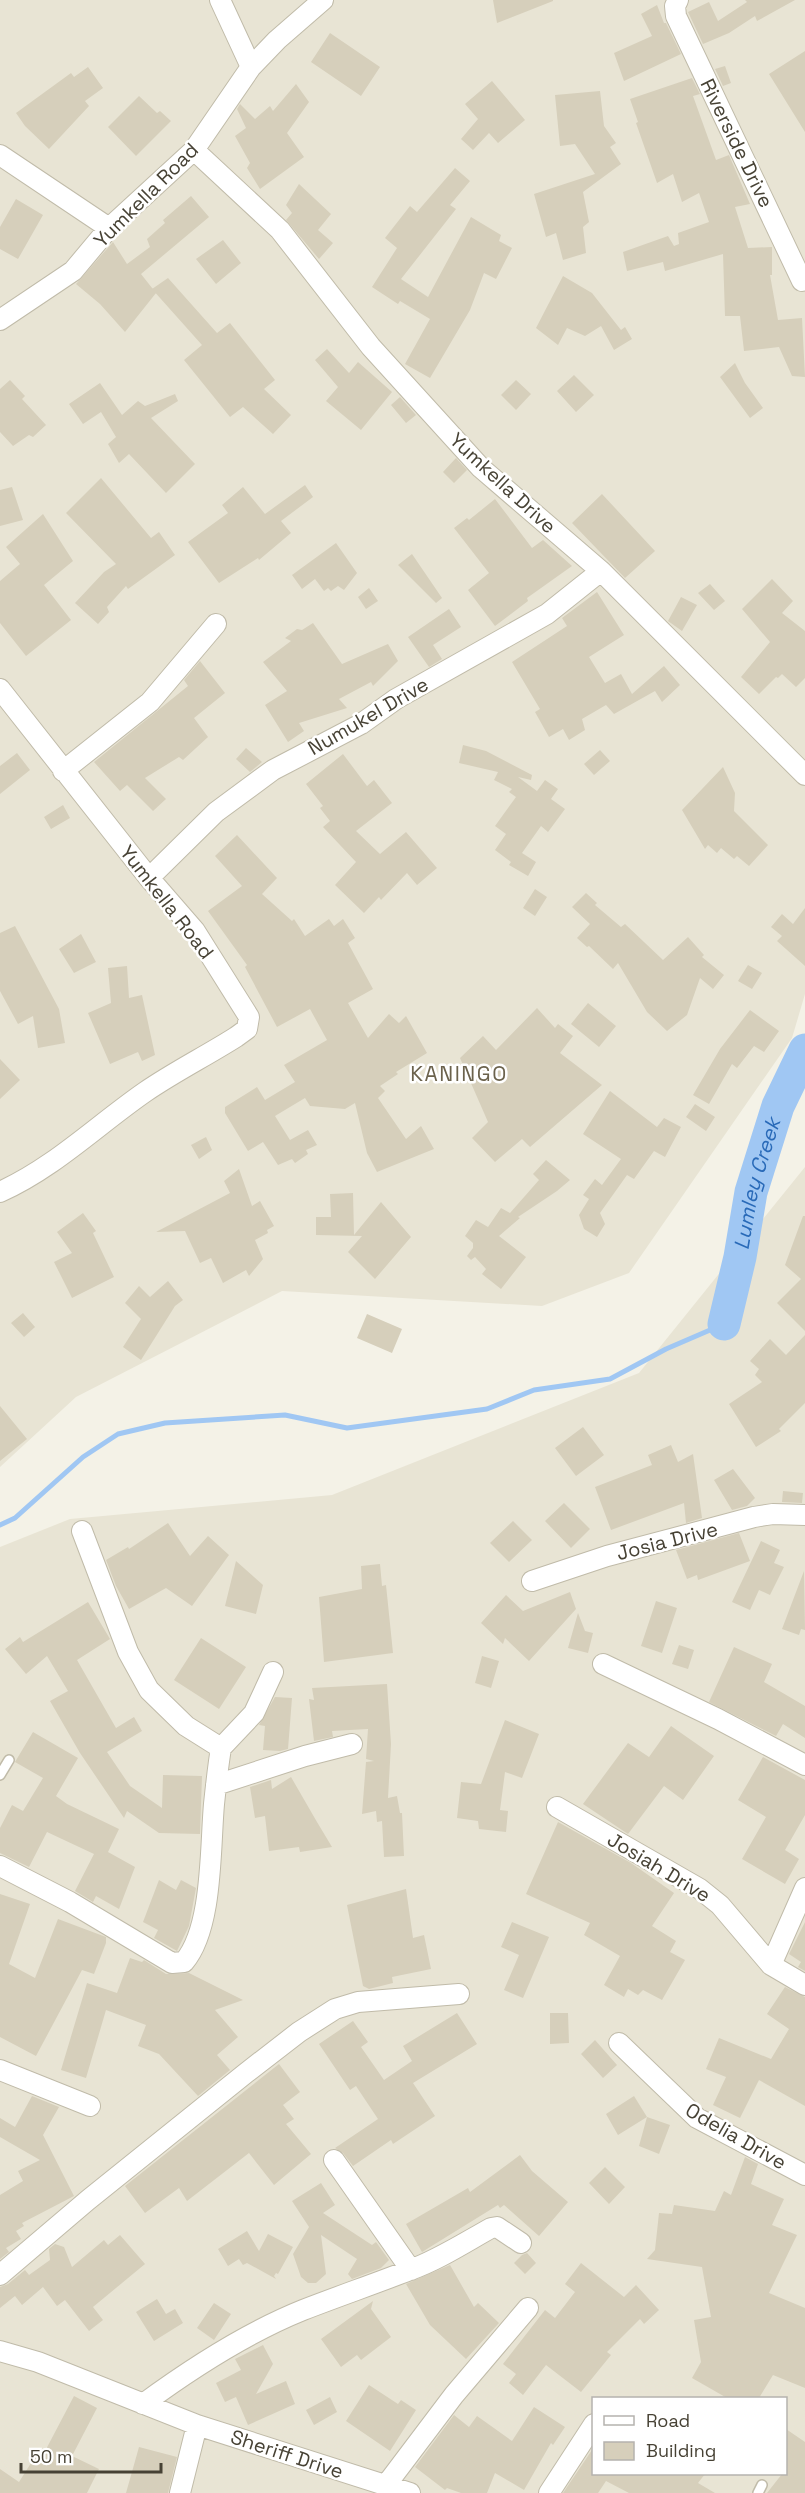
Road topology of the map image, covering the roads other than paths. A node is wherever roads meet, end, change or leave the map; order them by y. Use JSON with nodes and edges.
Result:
{"nodes":[{"id":1,"x":220,"y":0,"type":"edge"},
{"id":2,"x":323,"y":0,"type":"edge"},
{"id":3,"x":676,"y":3,"type":"edge"},
{"id":4,"x":251,"y":67,"type":"junction"},
{"id":5,"x":194,"y":150,"type":"junction"},
{"id":6,"x":0,"y":155,"type":"edge"},
{"id":7,"x":109,"y":228,"type":"junction"},
{"id":8,"x":802,"y":281,"type":"dead end"},
{"id":9,"x":0,"y":320,"type":"edge"},
{"id":10,"x":601,"y":571,"type":"junction"},
{"id":11,"x":216,"y":624,"type":"dead end"},
{"id":12,"x":0,"y":689,"type":"edge"},
{"id":13,"x":63,"y":771,"type":"junction"},
{"id":14,"x":805,"y":775,"type":"edge"},
{"id":15,"x":149,"y":879,"type":"junction"},
{"id":16,"x":0,"y":1192,"type":"edge"},
{"id":17,"x":805,"y":1515,"type":"edge"},
{"id":18,"x":82,"y":1531,"type":"dead end"},
{"id":19,"x":532,"y":1581,"type":"dead end"},
{"id":20,"x":603,"y":1664,"type":"dead end"},
{"id":21,"x":273,"y":1672,"type":"dead end"},
{"id":22,"x":352,"y":1744,"type":"dead end"},
{"id":23,"x":221,"y":1748,"type":"junction"},
{"id":24,"x":9,"y":1760,"type":"dead end"},
{"id":25,"x":805,"y":1765,"type":"edge"},
{"id":26,"x":0,"y":1775,"type":"edge"},
{"id":27,"x":216,"y":1785,"type":"junction"},
{"id":28,"x":558,"y":1807,"type":"dead end"},
{"id":29,"x":0,"y":1866,"type":"edge"},
{"id":30,"x":805,"y":1888,"type":"edge"},
{"id":31,"x":771,"y":1965,"type":"junction"},
{"id":32,"x":805,"y":1985,"type":"edge"},
{"id":33,"x":459,"y":1994,"type":"dead end"},
{"id":34,"x":619,"y":2043,"type":"dead end"},
{"id":35,"x":0,"y":2070,"type":"edge"},
{"id":36,"x":90,"y":2106,"type":"dead end"},
{"id":37,"x":334,"y":2160,"type":"dead end"},
{"id":38,"x":805,"y":2175,"type":"edge"},
{"id":39,"x":521,"y":2243,"type":"dead end"},
{"id":40,"x":411,"y":2270,"type":"junction"},
{"id":41,"x":0,"y":2275,"type":"edge"},
{"id":42,"x":528,"y":2308,"type":"dead end"},
{"id":43,"x":0,"y":2351,"type":"edge"},
{"id":44,"x":142,"y":2404,"type":"junction"},
{"id":45,"x":197,"y":2426,"type":"junction"},
{"id":46,"x":592,"y":2427,"type":"edge"},
{"id":47,"x":386,"y":2485,"type":"junction"},
{"id":48,"x":180,"y":2493,"type":"edge"},
{"id":49,"x":410,"y":2493,"type":"edge"},
{"id":50,"x":549,"y":2493,"type":"edge"}],
"edges":[{"from":1,"to":4,"type":"street"},
{"from":2,"to":4,"type":"street","name":"Yumkella Road"},
{"from":3,"to":8,"type":"street","name":"Riverside Drive"},
{"from":4,"to":5,"type":"street","name":"Yumkella Road"},
{"from":5,"to":7,"type":"street","name":"Yumkella Road"},
{"from":5,"to":10,"type":"street","name":"Yumkella Drive"},
{"from":6,"to":7,"type":"street"},
{"from":7,"to":9,"type":"street","name":"Yumkella Road"},
{"from":10,"to":14,"type":"street","name":"Yumkella Drive"},
{"from":10,"to":15,"type":"street","name":"Numukel Drive"},
{"from":11,"to":13,"type":"street"},
{"from":12,"to":13,"type":"street","name":"Yumkella Road"},
{"from":13,"to":15,"type":"street","name":"Yumkella Road"},
{"from":15,"to":16,"type":"street","name":"Yumkella Road"},
{"from":17,"to":19,"type":"street","name":"Josia Drive"},
{"from":18,"to":23,"type":"street"},
{"from":20,"to":25,"type":"street"},
{"from":21,"to":23,"type":"street"},
{"from":22,"to":27,"type":"street"},
{"from":23,"to":27,"type":"street"},
{"from":24,"to":26,"type":"lane"},
{"from":27,"to":29,"type":"street"},
{"from":28,"to":31,"type":"street","name":"Josiah Drive"},
{"from":30,"to":31,"type":"street"},
{"from":31,"to":32,"type":"street","name":"Josiah Drive"},
{"from":33,"to":41,"type":"street"},
{"from":34,"to":38,"type":"street","name":"Odelia Drive"},
{"from":35,"to":36,"type":"street"},
{"from":37,"to":40,"type":"street"},
{"from":39,"to":40,"type":"street"},
{"from":40,"to":44,"type":"street"},
{"from":42,"to":47,"type":"street"},
{"from":43,"to":44,"type":"street","name":"Sheriff Drive"},
{"from":44,"to":45,"type":"street","name":"Sheriff Drive"},
{"from":45,"to":47,"type":"street","name":"Sheriff Drive"},
{"from":45,"to":48,"type":"street"},
{"from":46,"to":50,"type":"street"},
{"from":47,"to":49,"type":"street","name":"Sheriff Drive"}]}
